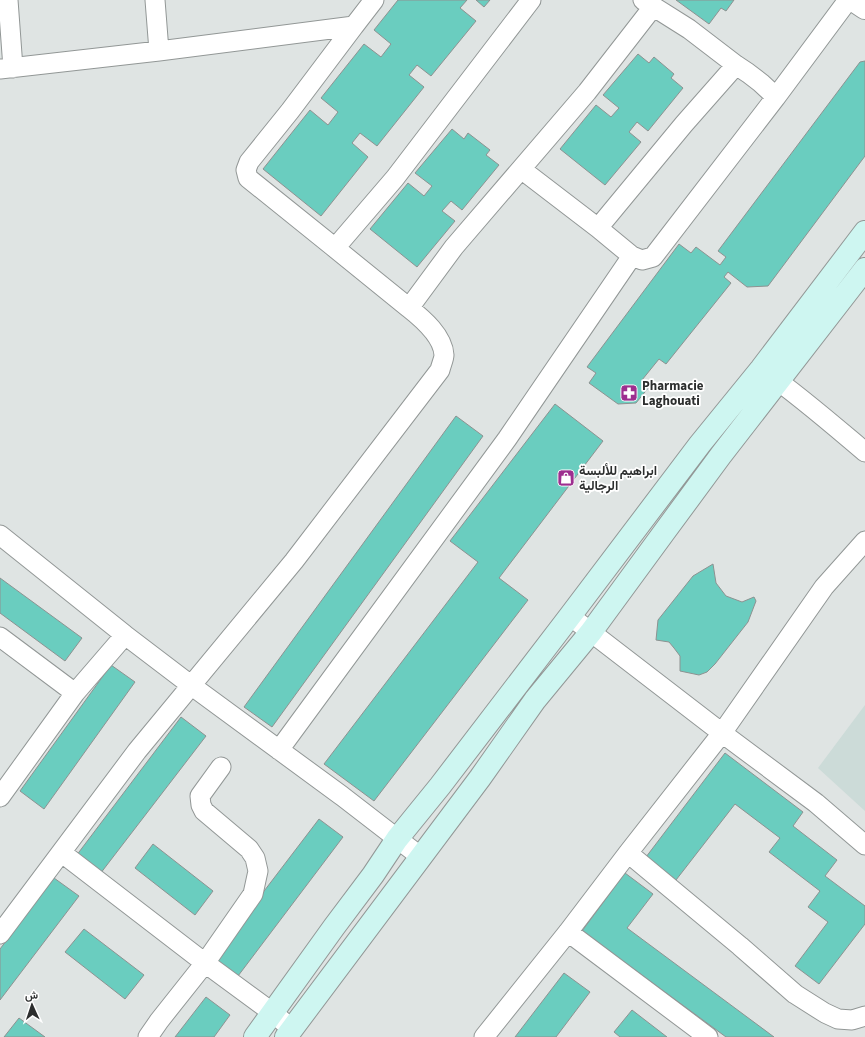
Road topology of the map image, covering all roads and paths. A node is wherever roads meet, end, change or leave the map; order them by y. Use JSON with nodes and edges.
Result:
{"nodes":[{"id":1,"x":8,"y":0,"type":"edge"},
{"id":2,"x":155,"y":0,"type":"edge"},
{"id":3,"x":374,"y":0,"type":"edge"},
{"id":4,"x":531,"y":0,"type":"edge"},
{"id":5,"x":848,"y":0,"type":"edge"},
{"id":6,"x":853,"y":0,"type":"edge"},
{"id":7,"x":648,"y":3,"type":"edge"},
{"id":8,"x":865,"y":8,"type":"edge"},
{"id":9,"x":354,"y":26,"type":"junction"},
{"id":10,"x":159,"y":51,"type":"junction"},
{"id":11,"x":736,"y":65,"type":"junction"},
{"id":12,"x":7,"y":69,"type":"edge"},
{"id":13,"x":776,"y":97,"type":"junction"},
{"id":14,"x":521,"y":169,"type":"junction"},
{"id":15,"x":598,"y":228,"type":"junction"},
{"id":16,"x":865,"y":232,"type":"edge"},
{"id":17,"x":336,"y":248,"type":"junction"},
{"id":18,"x":632,"y":256,"type":"junction"},
{"id":19,"x":865,"y":269,"type":"edge"},
{"id":20,"x":409,"y":308,"type":"junction"},
{"id":21,"x":761,"y":369,"type":"junction"},
{"id":22,"x":778,"y":381,"type":"junction"},
{"id":23,"x":865,"y":452,"type":"edge"},
{"id":24,"x":0,"y":535,"type":"edge"},
{"id":25,"x":865,"y":541,"type":"edge"},
{"id":26,"x":570,"y":616,"type":"junction"},
{"id":27,"x":591,"y":632,"type":"junction"},
{"id":28,"x":125,"y":635,"type":"junction"},
{"id":29,"x":0,"y":637,"type":"edge"},
{"id":30,"x":192,"y":686,"type":"junction"},
{"id":31,"x":75,"y":693,"type":"junction"},
{"id":32,"x":722,"y":734,"type":"junction"},
{"id":33,"x":279,"y":750,"type":"junction"},
{"id":34,"x":221,"y":767,"type":"dead end"},
{"id":35,"x":0,"y":797,"type":"edge"},
{"id":36,"x":397,"y":839,"type":"junction"},
{"id":37,"x":865,"y":846,"type":"edge"},
{"id":38,"x":62,"y":853,"type":"junction"},
{"id":39,"x":628,"y":853,"type":"junction"},
{"id":40,"x":421,"y":857,"type":"junction"},
{"id":41,"x":568,"y":932,"type":"junction"},
{"id":42,"x":0,"y":934,"type":"edge"},
{"id":43,"x":205,"y":964,"type":"junction"},
{"id":44,"x":273,"y":1013,"type":"junction"},
{"id":45,"x":865,"y":1016,"type":"edge"},
{"id":46,"x":289,"y":1033,"type":"edge"},
{"id":47,"x":148,"y":1037,"type":"edge"},
{"id":48,"x":255,"y":1037,"type":"edge"},
{"id":49,"x":484,"y":1037,"type":"edge"},
{"id":50,"x":708,"y":1037,"type":"edge"}],
"edges":[{"from":1,"to":12,"type":"street"},
{"from":2,"to":10,"type":"street"},
{"from":3,"to":9,"type":"street"},
{"from":4,"to":17,"type":"street"},
{"from":5,"to":13,"type":"street"},
{"from":6,"to":8,"type":"street"},
{"from":7,"to":11,"type":"street"},
{"from":7,"to":14,"type":"street"},
{"from":9,"to":10,"type":"street"},
{"from":9,"to":17,"type":"street"},
{"from":10,"to":12,"type":"street"},
{"from":11,"to":13,"type":"street"},
{"from":11,"to":15,"type":"street"},
{"from":13,"to":18,"type":"street"},
{"from":14,"to":15,"type":"street"},
{"from":14,"to":20,"type":"street"},
{"from":15,"to":18,"type":"street"},
{"from":16,"to":21,"type":"main road"},
{"from":17,"to":20,"type":"street"},
{"from":18,"to":33,"type":"street"},
{"from":19,"to":22,"type":"main road"},
{"from":20,"to":30,"type":"street"},
{"from":21,"to":22,"type":"street"},
{"from":21,"to":26,"type":"main road"},
{"from":22,"to":23,"type":"street"},
{"from":22,"to":27,"type":"main road"},
{"from":24,"to":28,"type":"street"},
{"from":25,"to":32,"type":"street"},
{"from":26,"to":27,"type":"street"},
{"from":26,"to":36,"type":"main road"},
{"from":27,"to":32,"type":"street"},
{"from":27,"to":40,"type":"main road"},
{"from":28,"to":30,"type":"street"},
{"from":28,"to":31,"type":"street"},
{"from":29,"to":31,"type":"street"},
{"from":30,"to":33,"type":"street"},
{"from":30,"to":38,"type":"street"},
{"from":31,"to":35,"type":"street"},
{"from":32,"to":37,"type":"street"},
{"from":32,"to":39,"type":"street"},
{"from":33,"to":36,"type":"street"},
{"from":34,"to":43,"type":"street"},
{"from":36,"to":40,"type":"street"},
{"from":36,"to":44,"type":"main road"},
{"from":38,"to":42,"type":"street"},
{"from":38,"to":43,"type":"street"},
{"from":39,"to":41,"type":"street"},
{"from":39,"to":45,"type":"street"},
{"from":40,"to":46,"type":"main road"},
{"from":41,"to":49,"type":"street"},
{"from":41,"to":50,"type":"street"},
{"from":43,"to":44,"type":"street"},
{"from":43,"to":47,"type":"street"},
{"from":44,"to":46,"type":"street"},
{"from":44,"to":48,"type":"main road"}]}
